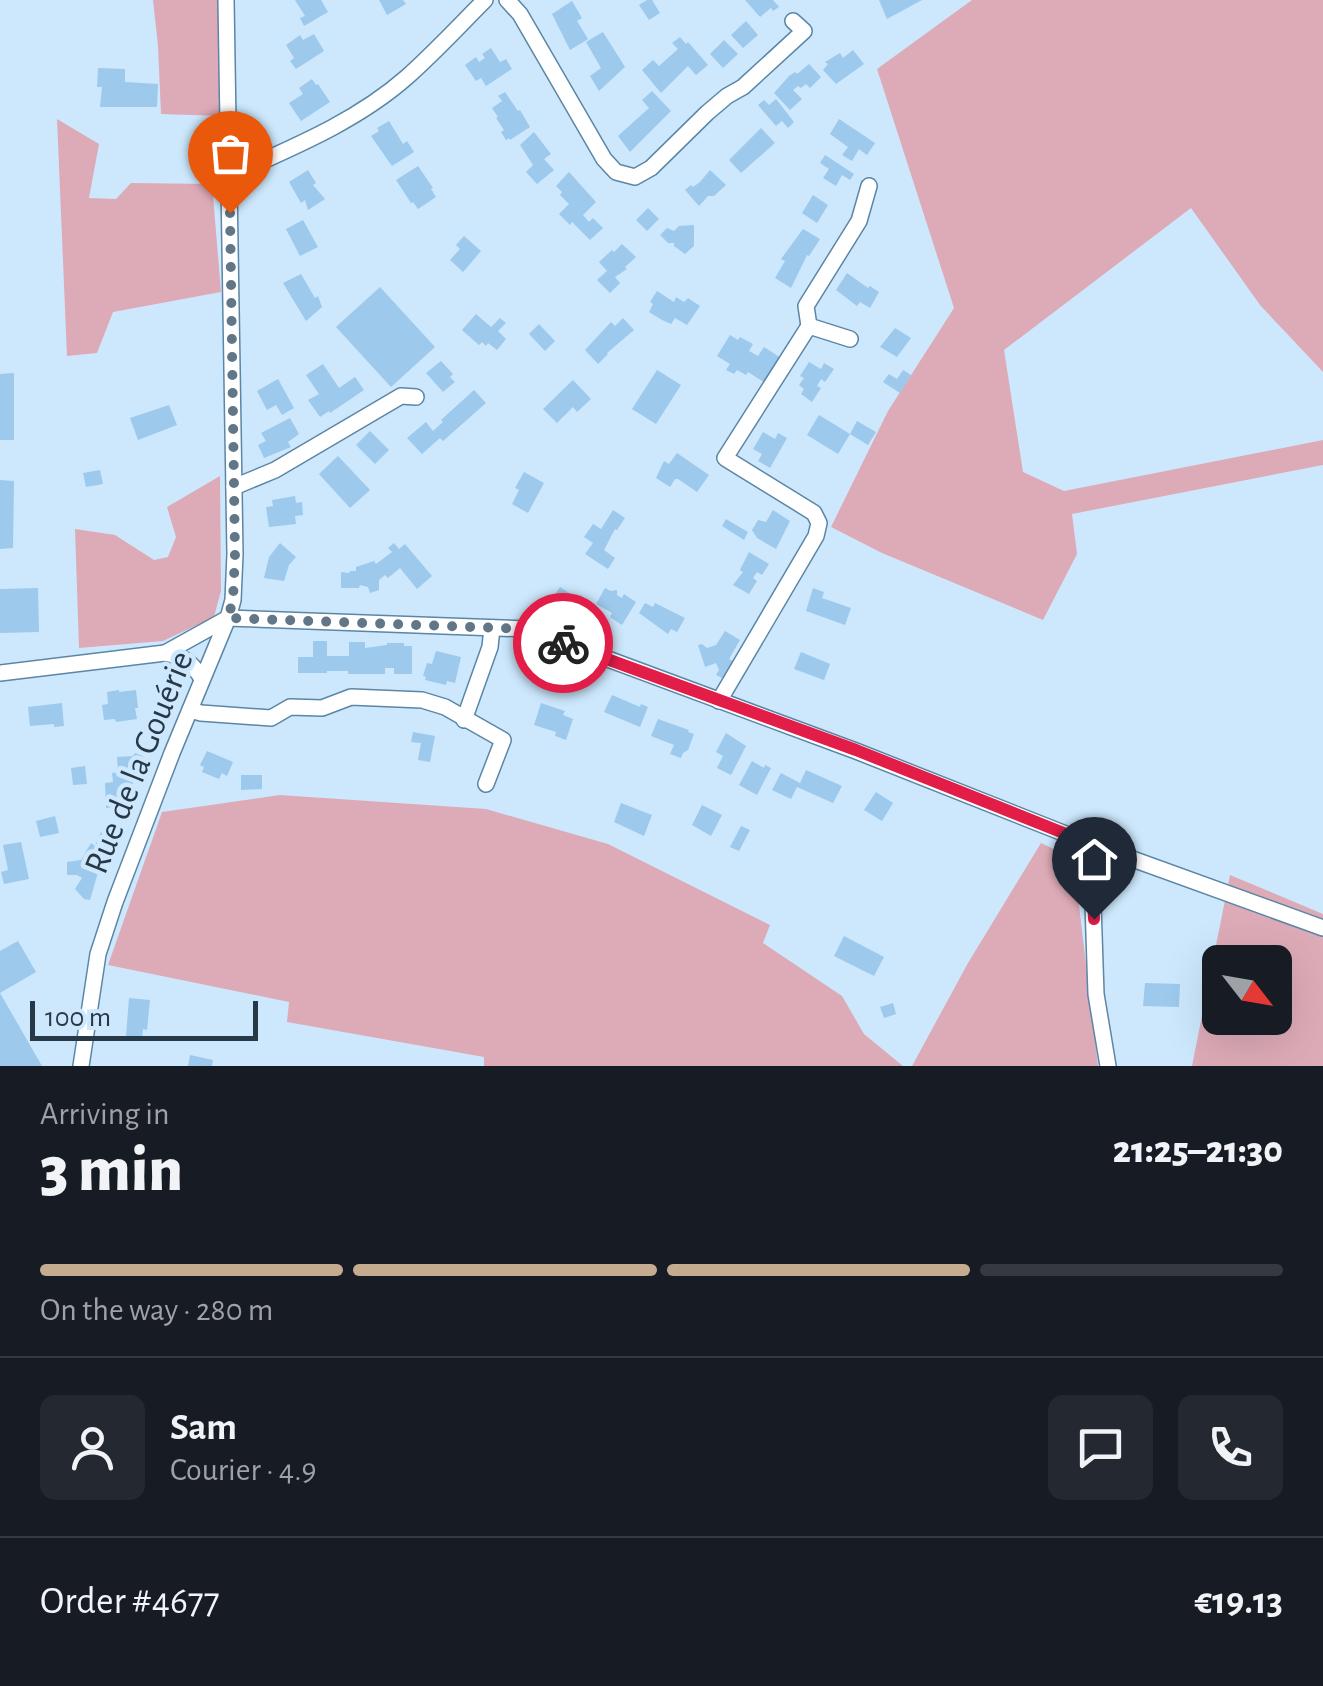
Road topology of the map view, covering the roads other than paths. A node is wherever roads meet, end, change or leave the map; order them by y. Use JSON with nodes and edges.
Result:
{"nodes":[{"id":1,"x":226,"y":0,"type":"edge"},
{"id":2,"x":485,"y":0,"type":"edge"},
{"id":3,"x":507,"y":0,"type":"edge"},
{"id":4,"x":794,"y":21,"type":"dead end"},
{"id":5,"x":229,"y":176,"type":"junction"},
{"id":6,"x":870,"y":186,"type":"dead end"},
{"id":7,"x":809,"y":326,"type":"junction"},
{"id":8,"x":850,"y":339,"type":"dead end"},
{"id":9,"x":416,"y":397,"type":"dead end"},
{"id":10,"x":234,"y":488,"type":"junction"},
{"id":11,"x":228,"y":618,"type":"junction"},
{"id":12,"x":492,"y":628,"type":"junction"},
{"id":13,"x":166,"y":652,"type":"junction"},
{"id":14,"x":0,"y":673,"type":"edge"},
{"id":15,"x":202,"y":679,"type":"junction"},
{"id":16,"x":720,"y":701,"type":"junction"},
{"id":17,"x":190,"y":710,"type":"junction"},
{"id":18,"x":464,"y":720,"type":"junction"},
{"id":19,"x":486,"y":784,"type":"dead end"},
{"id":20,"x":1091,"y":844,"type":"junction"},
{"id":21,"x":1323,"y":928,"type":"edge"},
{"id":22,"x":81,"y":1066,"type":"edge"},
{"id":23,"x":1108,"y":1066,"type":"edge"}],
"edges":[{"from":1,"to":5,"type":"street","name":"Rue de la Gouérie"},
{"from":2,"to":5,"type":"street"},
{"from":3,"to":4,"type":"street"},
{"from":5,"to":10,"type":"street","name":"Rue de la Gouérie"},
{"from":6,"to":7,"type":"street"},
{"from":7,"to":8,"type":"street"},
{"from":7,"to":16,"type":"street"},
{"from":9,"to":10,"type":"street"},
{"from":10,"to":11,"type":"street","name":"Rue de la Gouérie"},
{"from":11,"to":12,"type":"street"},
{"from":11,"to":13,"type":"street"},
{"from":11,"to":15,"type":"street","name":"Rue de la Gouérie"},
{"from":12,"to":16,"type":"street"},
{"from":12,"to":18,"type":"street"},
{"from":13,"to":14,"type":"street"},
{"from":13,"to":15,"type":"street"},
{"from":15,"to":17,"type":"street","name":"Rue de la Gouérie"},
{"from":16,"to":20,"type":"street"},
{"from":17,"to":18,"type":"street"},
{"from":17,"to":22,"type":"street","name":"Rue de la Gouérie"},
{"from":18,"to":19,"type":"street"},
{"from":20,"to":21,"type":"street"},
{"from":20,"to":23,"type":"street"}]}
